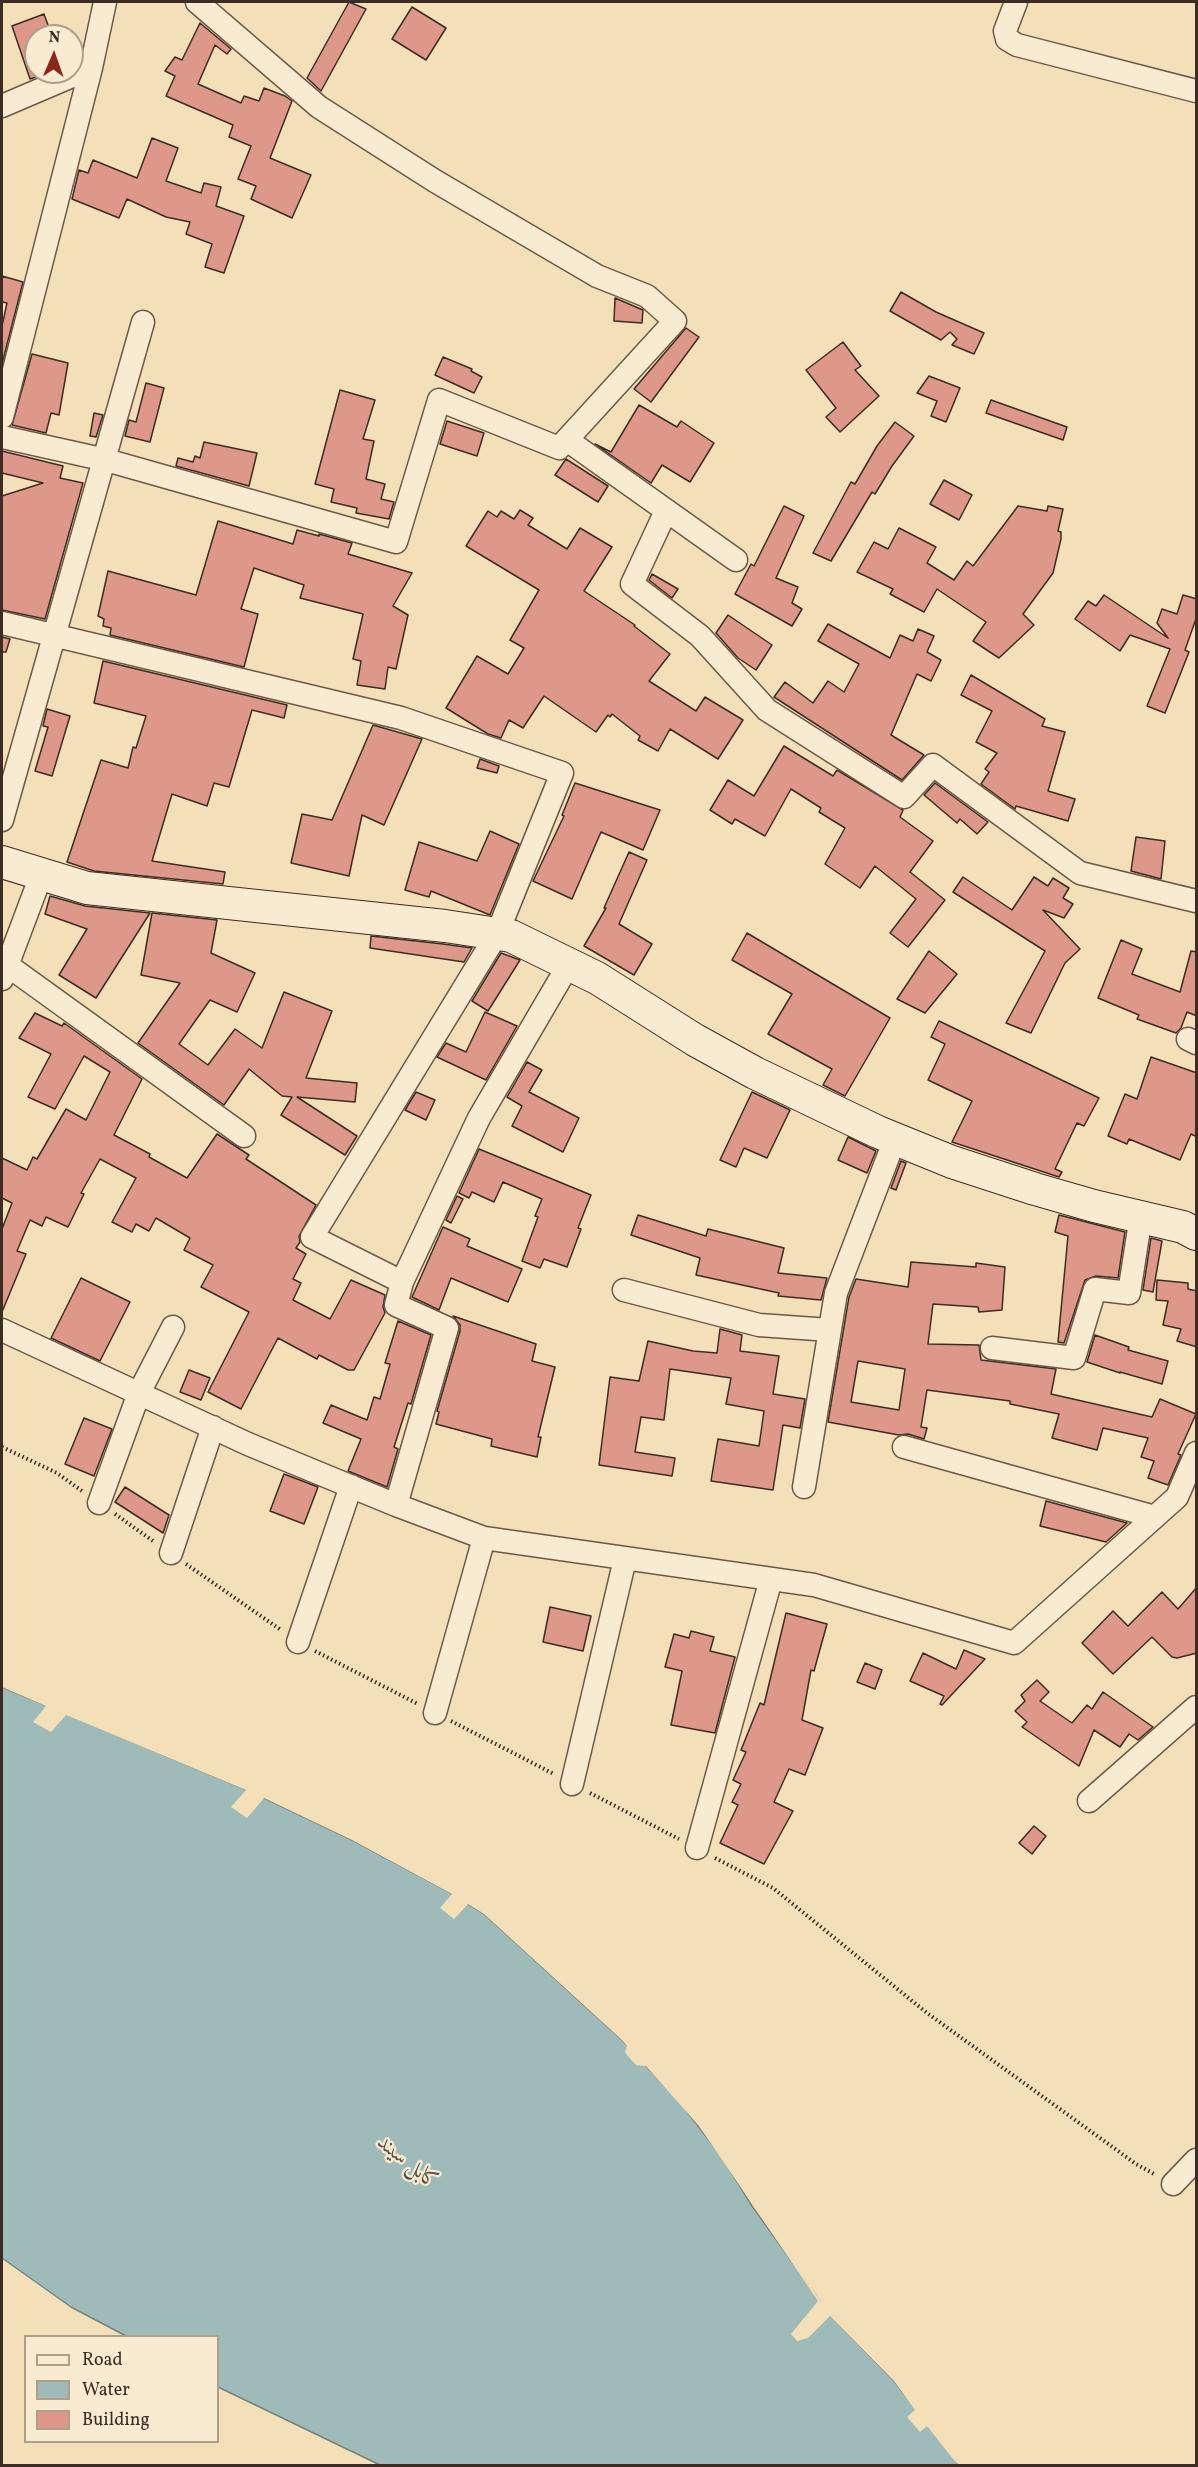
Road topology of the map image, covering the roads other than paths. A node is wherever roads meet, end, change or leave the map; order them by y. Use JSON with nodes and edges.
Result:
{"nodes":[{"id":1,"x":105,"y":2,"type":"edge"},
{"id":2,"x":197,"y":2,"type":"edge"},
{"id":3,"x":1016,"y":2,"type":"edge"},
{"id":4,"x":92,"y":68,"type":"junction"},
{"id":5,"x":1197,"y":92,"type":"edge"},
{"id":6,"x":2,"y":106,"type":"edge"},
{"id":7,"x":143,"y":322,"type":"dead end"},
{"id":8,"x":2,"y":417,"type":"edge"},
{"id":9,"x":2,"y":437,"type":"edge"},
{"id":10,"x":567,"y":440,"type":"junction"},
{"id":11,"x":106,"y":460,"type":"junction"},
{"id":12,"x":666,"y":511,"type":"junction"},
{"id":13,"x":736,"y":560,"type":"dead end"},
{"id":14,"x":2,"y":623,"type":"edge"},
{"id":15,"x":55,"y":636,"type":"junction"},
{"id":16,"x":2,"y":820,"type":"edge"},
{"id":17,"x":2,"y":862,"type":"edge"},
{"id":18,"x":42,"y":873,"type":"junction"},
{"id":19,"x":1197,"y":901,"type":"edge"},
{"id":20,"x":497,"y":934,"type":"junction"},
{"id":21,"x":569,"y":964,"type":"junction"},
{"id":22,"x":4,"y":973,"type":"edge"},
{"id":23,"x":244,"y":1136,"type":"dead end"},
{"id":24,"x":895,"y":1139,"type":"junction"},
{"id":25,"x":1141,"y":1216,"type":"junction"},
{"id":26,"x":1197,"y":1233,"type":"edge"},
{"id":27,"x":402,"y":1282,"type":"junction"},
{"id":28,"x":624,"y":1290,"type":"dead end"},
{"id":29,"x":173,"y":1327,"type":"dead end"},
{"id":30,"x":2,"y":1330,"type":"edge"},
{"id":31,"x":830,"y":1330,"type":"junction"},
{"id":32,"x":992,"y":1348,"type":"dead end"},
{"id":33,"x":138,"y":1393,"type":"junction"},
{"id":34,"x":213,"y":1427,"type":"junction"},
{"id":35,"x":904,"y":1447,"type":"dead end"},
{"id":36,"x":1197,"y":1453,"type":"edge"},
{"id":37,"x":351,"y":1486,"type":"junction"},
{"id":38,"x":804,"y":1487,"type":"dead end"},
{"id":39,"x":99,"y":1503,"type":"road end"},
{"id":40,"x":396,"y":1505,"type":"junction"},
{"id":41,"x":1155,"y":1516,"type":"junction"},
{"id":42,"x":484,"y":1538,"type":"junction"},
{"id":43,"x":171,"y":1553,"type":"road end"},
{"id":44,"x":625,"y":1559,"type":"junction"},
{"id":45,"x":771,"y":1579,"type":"junction"},
{"id":46,"x":298,"y":1642,"type":"road end"},
{"id":47,"x":1197,"y":1707,"type":"edge"},
{"id":48,"x":435,"y":1713,"type":"road end"},
{"id":49,"x":572,"y":1784,"type":"road end"},
{"id":50,"x":1089,"y":1802,"type":"dead end"},
{"id":51,"x":696,"y":1848,"type":"road end"},
{"id":52,"x":1197,"y":2160,"type":"edge"},
{"id":53,"x":1173,"y":2184,"type":"road end"}],
"edges":[{"from":1,"to":4,"type":"street"},
{"from":2,"to":10,"type":"street"},
{"from":3,"to":5,"type":"street"},
{"from":4,"to":6,"type":"street"},
{"from":4,"to":8,"type":"street"},
{"from":7,"to":11,"type":"street"},
{"from":9,"to":11,"type":"street"},
{"from":10,"to":11,"type":"street"},
{"from":10,"to":12,"type":"street"},
{"from":11,"to":15,"type":"street"},
{"from":12,"to":13,"type":"street"},
{"from":12,"to":19,"type":"street"},
{"from":14,"to":15,"type":"street"},
{"from":15,"to":16,"type":"street"},
{"from":15,"to":20,"type":"street"},
{"from":17,"to":18,"type":"street"},
{"from":18,"to":20,"type":"street"},
{"from":18,"to":22,"type":"street"},
{"from":20,"to":21,"type":"street"},
{"from":20,"to":27,"type":"street"},
{"from":21,"to":24,"type":"street"},
{"from":21,"to":27,"type":"street"},
{"from":22,"to":23,"type":"street"},
{"from":24,"to":25,"type":"street"},
{"from":24,"to":31,"type":"street"},
{"from":25,"to":26,"type":"street"},
{"from":25,"to":32,"type":"street"},
{"from":27,"to":40,"type":"street"},
{"from":28,"to":31,"type":"street"},
{"from":29,"to":33,"type":"street"},
{"from":30,"to":33,"type":"street"},
{"from":31,"to":38,"type":"street"},
{"from":33,"to":34,"type":"street"},
{"from":33,"to":39,"type":"street"},
{"from":34,"to":37,"type":"street"},
{"from":34,"to":43,"type":"street"},
{"from":35,"to":41,"type":"street"},
{"from":36,"to":41,"type":"street"},
{"from":37,"to":40,"type":"street"},
{"from":37,"to":46,"type":"street"},
{"from":40,"to":42,"type":"street"},
{"from":41,"to":45,"type":"street"},
{"from":42,"to":44,"type":"street"},
{"from":42,"to":48,"type":"street"},
{"from":44,"to":45,"type":"street"},
{"from":44,"to":49,"type":"street"},
{"from":45,"to":51,"type":"street"},
{"from":47,"to":50,"type":"street"},
{"from":52,"to":53,"type":"street"}]}
